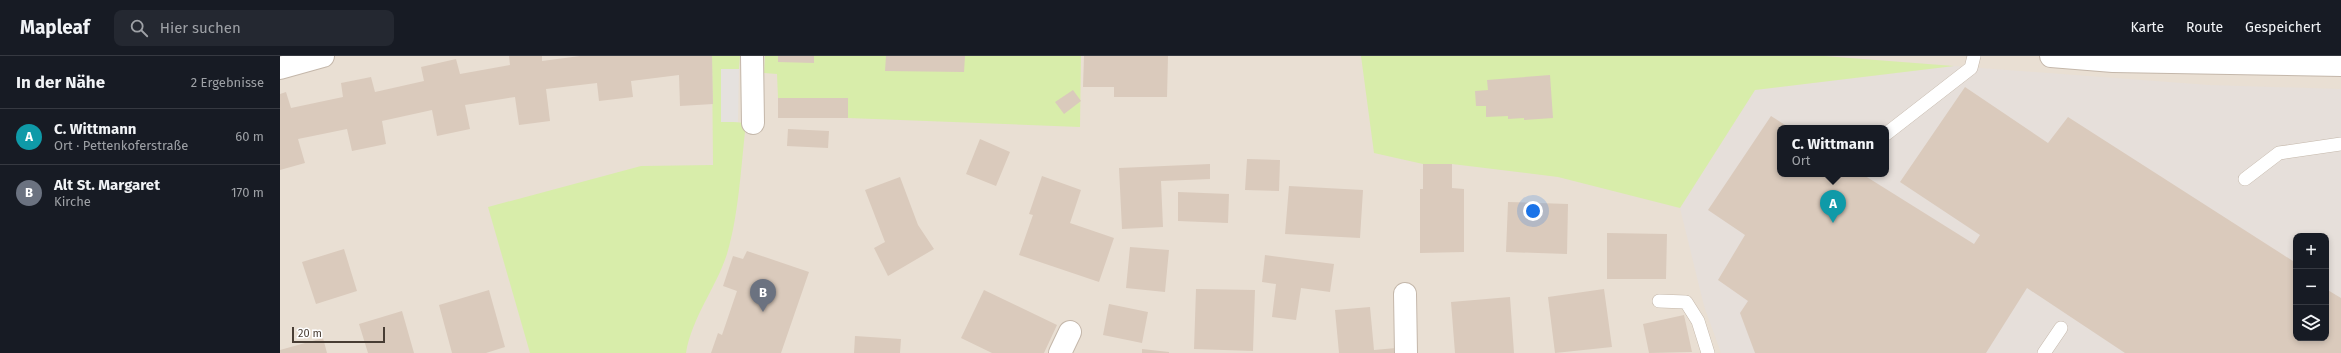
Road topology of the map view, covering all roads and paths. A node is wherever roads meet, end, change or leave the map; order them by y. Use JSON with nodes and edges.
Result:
{"nodes":[{"id":1,"x":323,"y":56,"type":"edge"},
{"id":2,"x":752,"y":56,"type":"edge"},
{"id":3,"x":1974,"y":56,"type":"edge"},
{"id":4,"x":2051,"y":56,"type":"edge"},
{"id":5,"x":2341,"y":65,"type":"edge"},
{"id":6,"x":280,"y":68,"type":"edge"},
{"id":7,"x":753,"y":123,"type":"dead end"},
{"id":8,"x":1889,"y":132,"type":"edge"},
{"id":9,"x":2341,"y":144,"type":"edge"},
{"id":10,"x":2245,"y":179,"type":"dead end"},
{"id":11,"x":1405,"y":294,"type":"dead end"},
{"id":12,"x":1659,"y":300,"type":"dead end"},
{"id":13,"x":2061,"y":328,"type":"dead end"},
{"id":14,"x":1070,"y":332,"type":"dead end"},
{"id":15,"x":1060,"y":353,"type":"edge"},
{"id":16,"x":1406,"y":353,"type":"edge"},
{"id":17,"x":1708,"y":353,"type":"edge"},
{"id":18,"x":2044,"y":353,"type":"edge"}],
"edges":[{"from":1,"to":6,"type":"street"},
{"from":2,"to":7,"type":"street"},
{"from":3,"to":8,"type":"lane"},
{"from":4,"to":5,"type":"street"},
{"from":9,"to":10,"type":"lane"},
{"from":11,"to":16,"type":"street"},
{"from":12,"to":17,"type":"lane"},
{"from":13,"to":18,"type":"lane"},
{"from":14,"to":15,"type":"street"}]}
